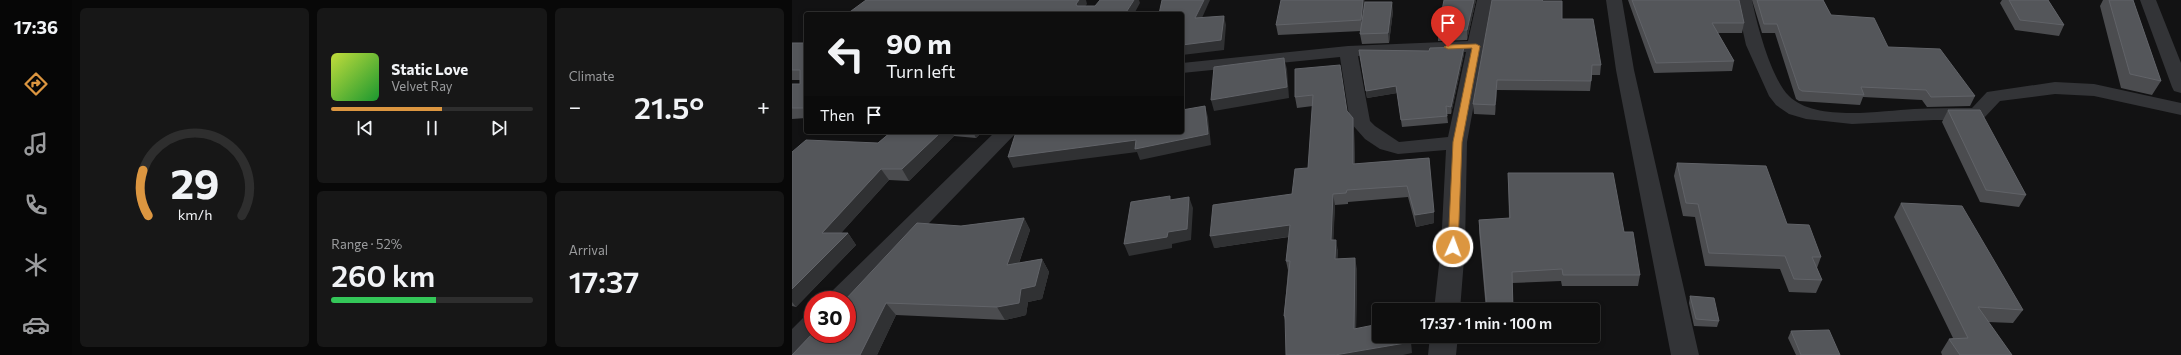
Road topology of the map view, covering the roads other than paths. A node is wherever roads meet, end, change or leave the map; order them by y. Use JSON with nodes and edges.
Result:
{"nodes":[{"id":1,"x":1485,"y":0,"type":"edge"},
{"id":2,"x":1614,"y":0,"type":"edge"},
{"id":3,"x":1744,"y":0,"type":"edge"},
{"id":4,"x":2148,"y":0,"type":"edge"},
{"id":5,"x":1476,"y":46,"type":"junction"},
{"id":6,"x":1348,"y":51,"type":"junction"},
{"id":7,"x":1184,"y":68,"type":"edge"},
{"id":8,"x":2181,"y":87,"type":"edge"},
{"id":9,"x":2181,"y":109,"type":"edge"},
{"id":10,"x":1005,"y":134,"type":"edge"},
{"id":11,"x":1457,"y":142,"type":"junction"},
{"id":12,"x":848,"y":291,"type":"edge"},
{"id":13,"x":1448,"y":303,"type":"edge"},
{"id":14,"x":804,"y":335,"type":"edge"},
{"id":15,"x":1443,"y":343,"type":"edge"},
{"id":16,"x":792,"y":347,"type":"edge"},
{"id":17,"x":1442,"y":355,"type":"edge"},
{"id":18,"x":1685,"y":355,"type":"edge"}],
"edges":[{"from":1,"to":5,"type":"street"},
{"from":2,"to":18,"type":"street"},
{"from":3,"to":9,"type":"street"},
{"from":4,"to":8,"type":"street"},
{"from":5,"to":6,"type":"street"},
{"from":5,"to":11,"type":"street"},
{"from":6,"to":7,"type":"street"},
{"from":6,"to":11,"type":"street"},
{"from":10,"to":12,"type":"street"},
{"from":11,"to":13,"type":"street"},
{"from":14,"to":16,"type":"street"},
{"from":15,"to":17,"type":"street"}]}
